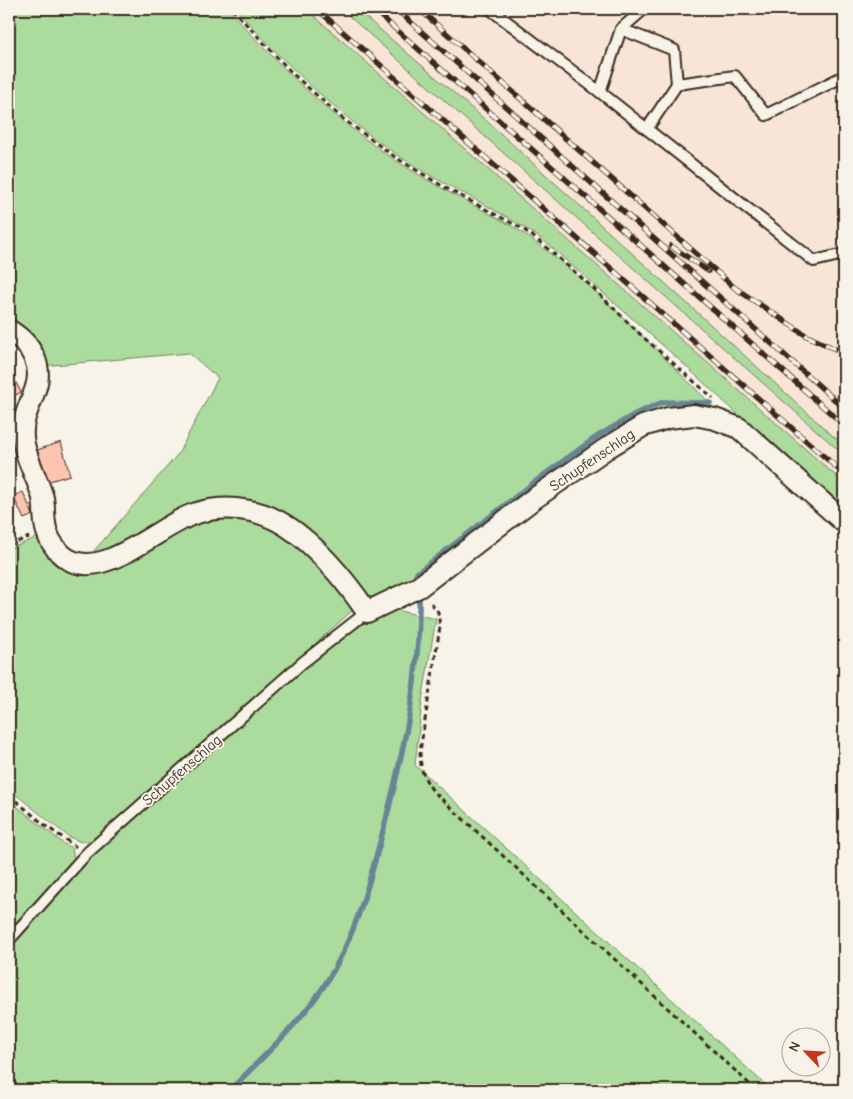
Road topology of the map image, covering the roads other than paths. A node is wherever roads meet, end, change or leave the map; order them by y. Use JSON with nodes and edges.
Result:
{"nodes":[{"id":1,"x":490,"y":9,"type":"edge"},
{"id":2,"x":644,"y":9,"type":"edge"},
{"id":3,"x":621,"y":29,"type":"junction"},
{"id":4,"x":844,"y":76,"type":"edge"},
{"id":5,"x":677,"y":84,"type":"junction"},
{"id":6,"x":600,"y":92,"type":"junction"},
{"id":7,"x":648,"y":129,"type":"junction"},
{"id":8,"x":844,"y":254,"type":"edge"},
{"id":9,"x":9,"y":330,"type":"edge"},
{"id":10,"x":844,"y":522,"type":"edge"},
{"id":11,"x":368,"y":612,"type":"junction"},
{"id":12,"x":9,"y":940,"type":"edge"}],
"edges":[{"from":1,"to":6,"type":"lane"},
{"from":2,"to":3,"type":"lane"},
{"from":3,"to":5,"type":"lane"},
{"from":3,"to":6,"type":"lane"},
{"from":4,"to":5,"type":"lane"},
{"from":5,"to":7,"type":"lane"},
{"from":6,"to":7,"type":"lane"},
{"from":7,"to":8,"type":"lane"},
{"from":9,"to":11,"type":"street"},
{"from":10,"to":11,"type":"street","name":"Schupfenschlag"},
{"from":11,"to":12,"type":"lane","name":"Schupfenschlag"}]}
